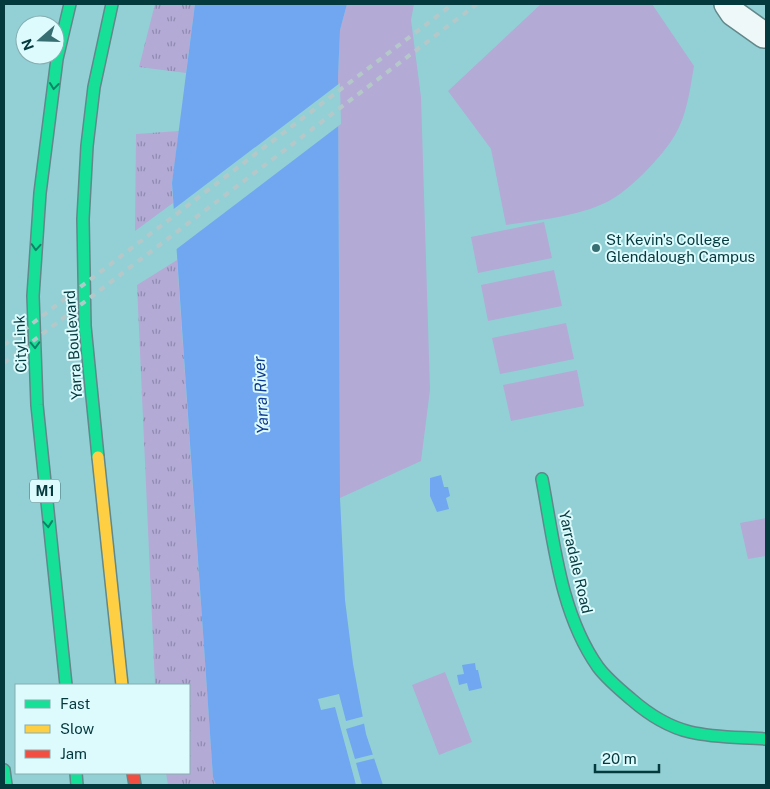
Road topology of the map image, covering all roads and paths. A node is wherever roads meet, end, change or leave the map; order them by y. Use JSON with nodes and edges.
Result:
{"nodes":[{"id":1,"x":70,"y":4,"type":"edge"},
{"id":2,"x":112,"y":4,"type":"edge"},
{"id":3,"x":727,"y":4,"type":"edge"},
{"id":4,"x":750,"y":4,"type":"edge"},
{"id":5,"x":765,"y":37,"type":"edge"},
{"id":6,"x":542,"y":479,"type":"dead end"},
{"id":7,"x":66,"y":684,"type":"edge"},
{"id":8,"x":122,"y":684,"type":"edge"},
{"id":9,"x":766,"y":738,"type":"edge"},
{"id":10,"x":4,"y":770,"type":"edge"},
{"id":11,"x":6,"y":785,"type":"edge"}],
"edges":[{"from":1,"to":7,"type":"main road","name":"CityLink","number":"M1","one_way":true},
{"from":2,"to":8,"type":"main road","name":"Yarra Boulevard"},
{"from":3,"to":5,"type":"street"},
{"from":4,"to":5,"type":"street"},
{"from":6,"to":9,"type":"main road","name":"Yarradale Road"},
{"from":10,"to":11,"type":"main road"}]}
